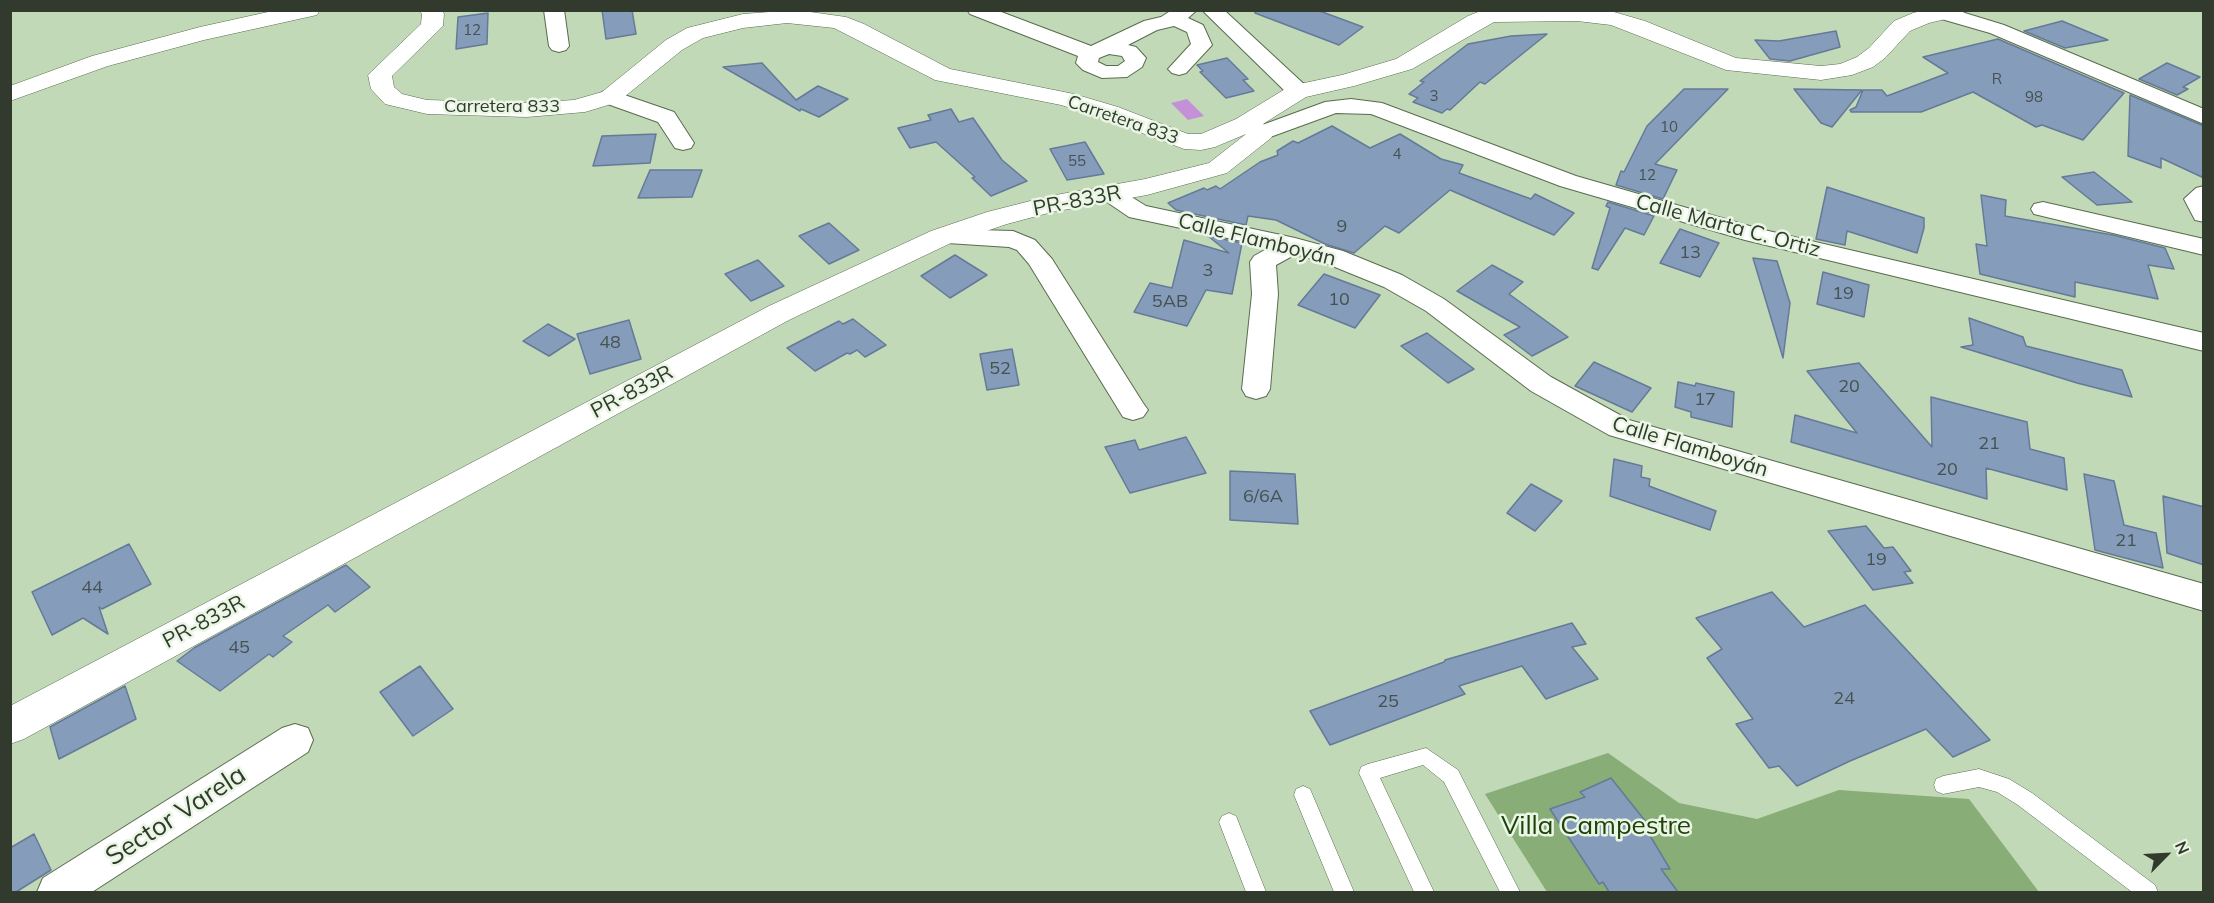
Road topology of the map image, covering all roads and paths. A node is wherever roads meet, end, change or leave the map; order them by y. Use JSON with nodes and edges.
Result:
{"nodes":[{"id":1,"x":309,"y":10,"type":"edge"},
{"id":2,"x":430,"y":10,"type":"edge"},
{"id":3,"x":554,"y":10,"type":"edge"},
{"id":4,"x":977,"y":10,"type":"edge"},
{"id":5,"x":1212,"y":10,"type":"edge"},
{"id":6,"x":1949,"y":12,"type":"edge"},
{"id":7,"x":1007,"y":15,"type":"edge"},
{"id":8,"x":1176,"y":17,"type":"edge"},
{"id":9,"x":559,"y":46,"type":"dead end"},
{"id":10,"x":1099,"y":50,"type":"junction"},
{"id":11,"x":1179,"y":69,"type":"dead end"},
{"id":12,"x":1298,"y":91,"type":"junction"},
{"id":13,"x":10,"y":94,"type":"edge"},
{"id":14,"x":610,"y":97,"type":"junction"},
{"id":15,"x":2204,"y":117,"type":"edge"},
{"id":16,"x":1253,"y":128,"type":"junction"},
{"id":17,"x":683,"y":143,"type":"dead end"},
{"id":18,"x":2204,"y":193,"type":"edge"},
{"id":19,"x":1109,"y":194,"type":"junction"},
{"id":20,"x":2043,"y":209,"type":"dead end"},
{"id":21,"x":2204,"y":215,"type":"edge"},
{"id":22,"x":941,"y":237,"type":"junction"},
{"id":23,"x":1293,"y":245,"type":"junction"},
{"id":24,"x":2204,"y":247,"type":"edge"},
{"id":25,"x":2204,"y":342,"type":"edge"},
{"id":26,"x":1256,"y":389,"type":"dead end"},
{"id":27,"x":1133,"y":410,"type":"dead end"},
{"id":28,"x":2204,"y":598,"type":"edge"},
{"id":29,"x":10,"y":726,"type":"edge"},
{"id":30,"x":295,"y":740,"type":"dead end"},
{"id":31,"x":1942,"y":785,"type":"dead end"},
{"id":32,"x":1303,"y":795,"type":"dead end"},
{"id":33,"x":1229,"y":822,"type":"dead end"},
{"id":34,"x":57,"y":892,"type":"edge"},
{"id":35,"x":1256,"y":892,"type":"edge"},
{"id":36,"x":1344,"y":892,"type":"edge"},
{"id":37,"x":1424,"y":892,"type":"edge"},
{"id":38,"x":1510,"y":892,"type":"edge"},
{"id":39,"x":2148,"y":892,"type":"edge"}],
"edges":[{"from":1,"to":13,"type":"street"},
{"from":2,"to":14,"type":"street","name":"Carretera 833"},
{"from":3,"to":9,"type":"street"},
{"from":4,"to":7,"type":"street"},
{"from":5,"to":12,"type":"street"},
{"from":6,"to":12,"type":"street","name":"Carretera 833"},
{"from":6,"to":15,"type":"street"},
{"from":7,"to":10,"type":"street"},
{"from":8,"to":10,"type":"street"},
{"from":8,"to":10,"type":"street"},
{"from":8,"to":11,"type":"street"},
{"from":12,"to":16,"type":"street","name":"Carretera 833"},
{"from":14,"to":16,"type":"street","name":"Carretera 833"},
{"from":14,"to":17,"type":"street"},
{"from":16,"to":19,"type":"street","name":"PR-833R","number":"PR-833R"},
{"from":16,"to":25,"type":"street","name":"Calle Marta C. Ortiz"},
{"from":18,"to":21,"type":"street"},
{"from":19,"to":22,"type":"street","name":"PR-833R","number":"PR-833R"},
{"from":19,"to":23,"type":"street","name":"Calle Flamboyán"},
{"from":20,"to":24,"type":"street"},
{"from":22,"to":27,"type":"street"},
{"from":22,"to":29,"type":"street","name":"PR-833R","number":"PR-833R"},
{"from":23,"to":26,"type":"street"},
{"from":23,"to":28,"type":"street","name":"Calle Flamboyán"},
{"from":30,"to":34,"type":"street","name":"Sector Varela"},
{"from":31,"to":39,"type":"lane"},
{"from":32,"to":36,"type":"lane"},
{"from":33,"to":35,"type":"lane"},
{"from":37,"to":38,"type":"lane"}]}
